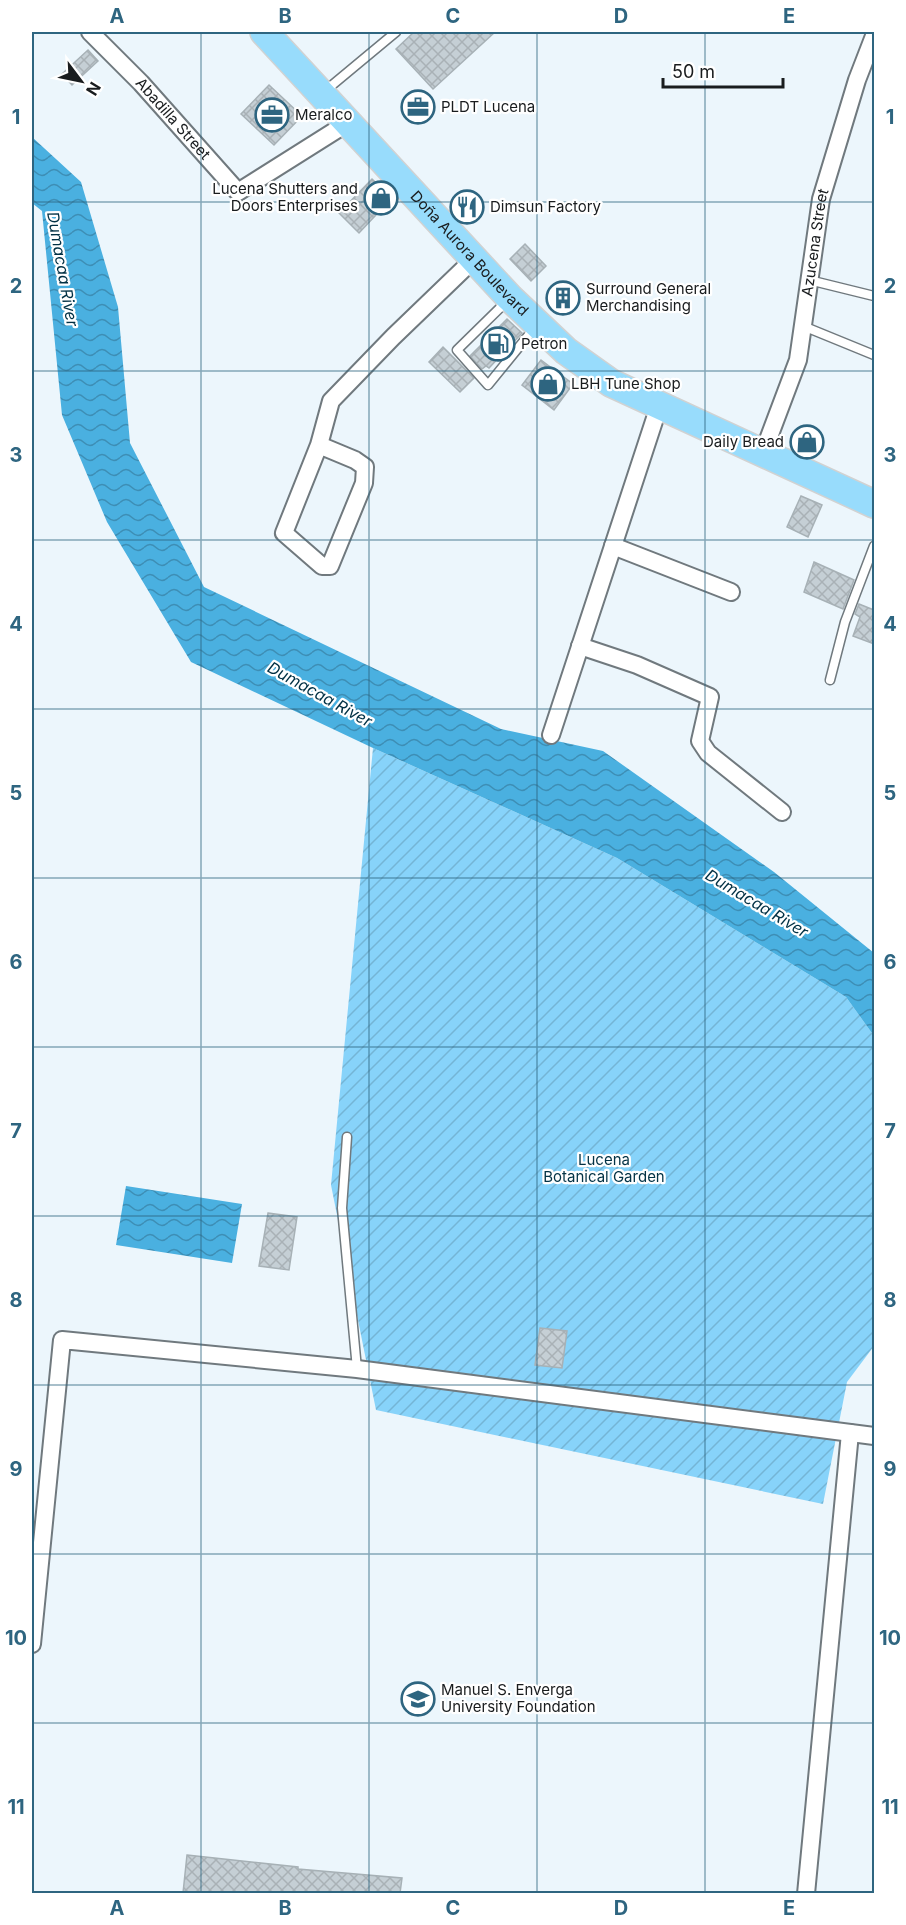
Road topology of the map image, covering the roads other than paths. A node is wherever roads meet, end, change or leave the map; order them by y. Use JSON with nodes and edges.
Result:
{"nodes":[{"id":1,"x":90,"y":32,"type":"edge"},
{"id":2,"x":264,"y":32,"type":"edge"},
{"id":3,"x":396,"y":32,"type":"edge"},
{"id":4,"x":874,"y":36,"type":"edge"},
{"id":5,"x":322,"y":94,"type":"junction"},
{"id":6,"x":349,"y":122,"type":"junction"},
{"id":7,"x":475,"y":258,"type":"junction"},
{"id":8,"x":809,"y":280,"type":"junction"},
{"id":9,"x":874,"y":296,"type":"edge"},
{"id":10,"x":510,"y":297,"type":"junction"},
{"id":11,"x":537,"y":324,"type":"junction"},
{"id":12,"x":803,"y":326,"type":"junction"},
{"id":13,"x":874,"y":355,"type":"edge"},
{"id":14,"x":659,"y":406,"type":"junction"},
{"id":15,"x":319,"y":445,"type":"junction"},
{"id":16,"x":763,"y":453,"type":"junction"},
{"id":17,"x":874,"y":504,"type":"edge"},
{"id":18,"x":613,"y":546,"type":"junction"},
{"id":19,"x":874,"y":546,"type":"edge"},
{"id":20,"x":731,"y":592,"type":"dead end"},
{"id":21,"x":580,"y":646,"type":"junction"},
{"id":22,"x":830,"y":680,"type":"dead end"},
{"id":23,"x":551,"y":735,"type":"dead end"},
{"id":24,"x":782,"y":812,"type":"dead end"},
{"id":25,"x":347,"y":1137,"type":"dead end"},
{"id":26,"x":357,"y":1369,"type":"junction"},
{"id":27,"x":850,"y":1433,"type":"junction"},
{"id":28,"x":874,"y":1436,"type":"edge"},
{"id":29,"x":32,"y":1644,"type":"edge"},
{"id":30,"x":806,"y":1893,"type":"edge"}],
"edges":[{"from":1,"to":6,"type":"street","name":"Abadilla Street"},
{"from":2,"to":5,"type":"main road","name":"Doña Aurora Boulevard"},
{"from":3,"to":5,"type":"lane"},
{"from":4,"to":8,"type":"street","name":"Azucena Street"},
{"from":5,"to":6,"type":"main road","name":"Doña Aurora Boulevard"},
{"from":6,"to":7,"type":"main road","name":"Doña Aurora Boulevard"},
{"from":7,"to":10,"type":"main road","name":"Doña Aurora Boulevard"},
{"from":7,"to":15,"type":"street"},
{"from":8,"to":9,"type":"lane"},
{"from":8,"to":12,"type":"street","name":"Azucena Street"},
{"from":10,"to":11,"type":"main road","name":"Doña Aurora Boulevard"},
{"from":10,"to":11,"type":"lane"},
{"from":11,"to":14,"type":"main road","name":"Doña Aurora Boulevard"},
{"from":12,"to":13,"type":"lane"},
{"from":12,"to":16,"type":"street","name":"Azucena Street"},
{"from":14,"to":16,"type":"main road","name":"Doña Aurora Boulevard"},
{"from":14,"to":18,"type":"street"},
{"from":15,"to":15,"type":"street"},
{"from":16,"to":17,"type":"main road","name":"Doña Aurora Boulevard"},
{"from":18,"to":20,"type":"street"},
{"from":18,"to":21,"type":"street"},
{"from":19,"to":22,"type":"lane"},
{"from":21,"to":23,"type":"street"},
{"from":21,"to":24,"type":"street"},
{"from":25,"to":26,"type":"lane"},
{"from":26,"to":27,"type":"street"},
{"from":26,"to":29,"type":"street"},
{"from":27,"to":28,"type":"street"},
{"from":27,"to":30,"type":"street"}]}
